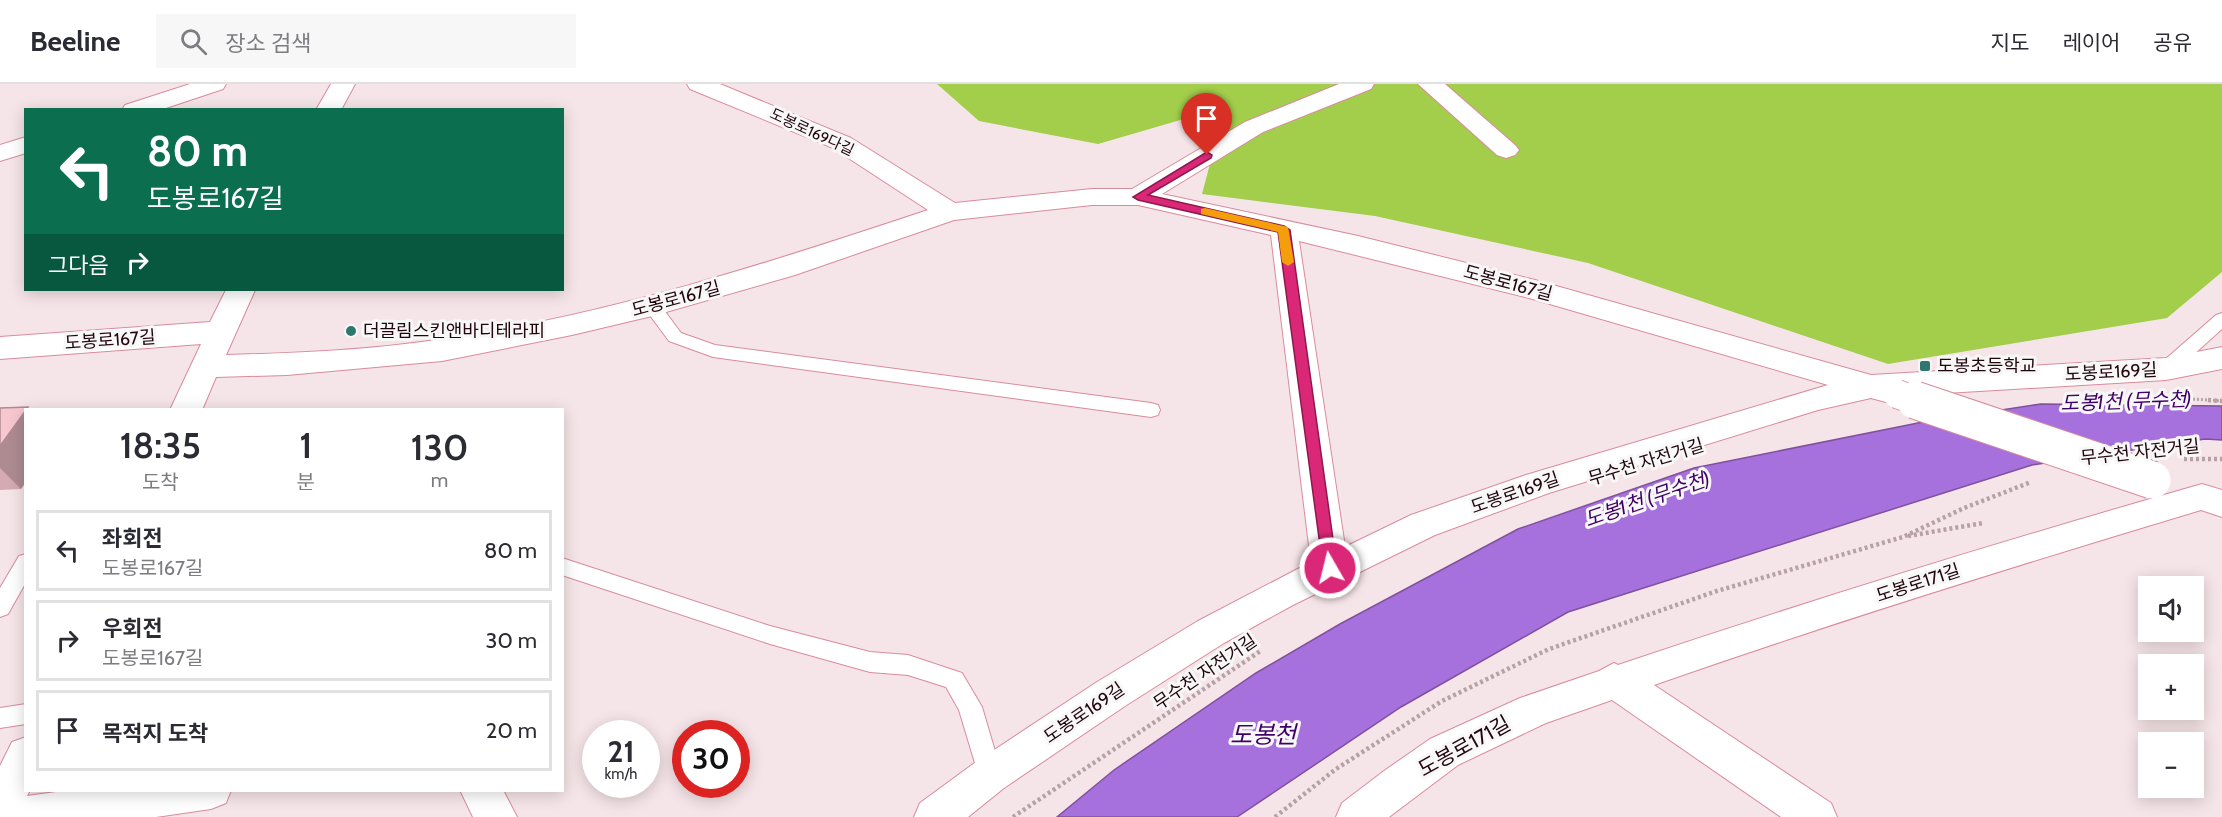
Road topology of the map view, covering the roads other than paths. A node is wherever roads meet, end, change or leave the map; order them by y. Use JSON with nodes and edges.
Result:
{"nodes":[{"id":1,"x":214,"y":84,"type":"edge"},
{"id":2,"x":344,"y":84,"type":"edge"},
{"id":3,"x":699,"y":84,"type":"edge"},
{"id":4,"x":1362,"y":84,"type":"edge"},
{"id":5,"x":1430,"y":84,"type":"edge"},
{"id":6,"x":140,"y":108,"type":"edge"},
{"id":7,"x":329,"y":108,"type":"edge"},
{"id":8,"x":24,"y":146,"type":"edge"},
{"id":9,"x":1506,"y":150,"type":"dead end"},
{"id":10,"x":0,"y":153,"type":"edge"},
{"id":11,"x":1138,"y":197,"type":"junction"},
{"id":12,"x":950,"y":212,"type":"junction"},
{"id":13,"x":1284,"y":230,"type":"junction"},
{"id":14,"x":240,"y":291,"type":"edge"},
{"id":15,"x":652,"y":306,"type":"junction"},
{"id":16,"x":2222,"y":319,"type":"edge"},
{"id":17,"x":220,"y":332,"type":"junction"},
{"id":18,"x":0,"y":348,"type":"edge"},
{"id":19,"x":2222,"y":358,"type":"edge"},
{"id":20,"x":205,"y":367,"type":"junction"},
{"id":21,"x":2166,"y":369,"type":"junction"},
{"id":22,"x":2222,"y":375,"type":"edge"},
{"id":23,"x":1885,"y":390,"type":"junction"},
{"id":24,"x":187,"y":408,"type":"edge"},
{"id":25,"x":1151,"y":410,"type":"dead end"},
{"id":26,"x":2212,"y":501,"type":"edge"},
{"id":27,"x":24,"y":566,"type":"edge"},
{"id":28,"x":564,"y":567,"type":"edge"},
{"id":29,"x":1330,"y":568,"type":"junction"},
{"id":30,"x":0,"y":608,"type":"edge"},
{"id":31,"x":1614,"y":680,"type":"junction"},
{"id":32,"x":24,"y":714,"type":"edge"},
{"id":33,"x":0,"y":718,"type":"edge"},
{"id":34,"x":24,"y":759,"type":"edge"},
{"id":35,"x":990,"y":776,"type":"junction"},
{"id":36,"x":197,"y":792,"type":"edge"},
{"id":37,"x":481,"y":792,"type":"edge"},
{"id":38,"x":0,"y":810,"type":"edge"},
{"id":39,"x":21,"y":817,"type":"edge"},
{"id":40,"x":496,"y":817,"type":"edge"},
{"id":41,"x":935,"y":817,"type":"edge"},
{"id":42,"x":1357,"y":817,"type":"edge"},
{"id":43,"x":1816,"y":817,"type":"edge"}],
"edges":[{"from":1,"to":6,"type":"street"},
{"from":2,"to":7,"type":"street"},
{"from":3,"to":12,"type":"street","name":"도봉로169다길"},
{"from":4,"to":11,"type":"street"},
{"from":5,"to":9,"type":"street"},
{"from":8,"to":10,"type":"street"},
{"from":11,"to":12,"type":"street","name":"도봉로167길"},
{"from":11,"to":13,"type":"street","name":"도봉로167길"},
{"from":12,"to":15,"type":"street","name":"도봉로167길"},
{"from":13,"to":23,"type":"street","name":"도봉로167길"},
{"from":13,"to":29,"type":"street"},
{"from":14,"to":17,"type":"street"},
{"from":15,"to":20,"type":"street","name":"도봉로167길"},
{"from":15,"to":25,"type":"lane"},
{"from":16,"to":21,"type":"lane"},
{"from":17,"to":18,"type":"street","name":"도봉로167길"},
{"from":17,"to":20,"type":"street"},
{"from":19,"to":21,"type":"street","name":"도봉로169길"},
{"from":20,"to":24,"type":"street"},
{"from":21,"to":22,"type":"street","name":"도봉로169길"},
{"from":21,"to":23,"type":"street","name":"도봉로169길"},
{"from":23,"to":26,"type":"street","name":"도봉로167길","bridge":true},
{"from":23,"to":29,"type":"street","name":"도봉로169길"},
{"from":26,"to":31,"type":"street","name":"도봉로171길"},
{"from":27,"to":30,"type":"lane"},
{"from":28,"to":35,"type":"lane"},
{"from":29,"to":35,"type":"street","name":"도봉로169길"},
{"from":31,"to":42,"type":"street","name":"도봉로171길"},
{"from":31,"to":43,"type":"street"},
{"from":32,"to":33,"type":"lane"},
{"from":34,"to":38,"type":"street"},
{"from":35,"to":41,"type":"street","name":"도봉로169길"},
{"from":36,"to":39,"type":"street"},
{"from":37,"to":40,"type":"street"}]}
